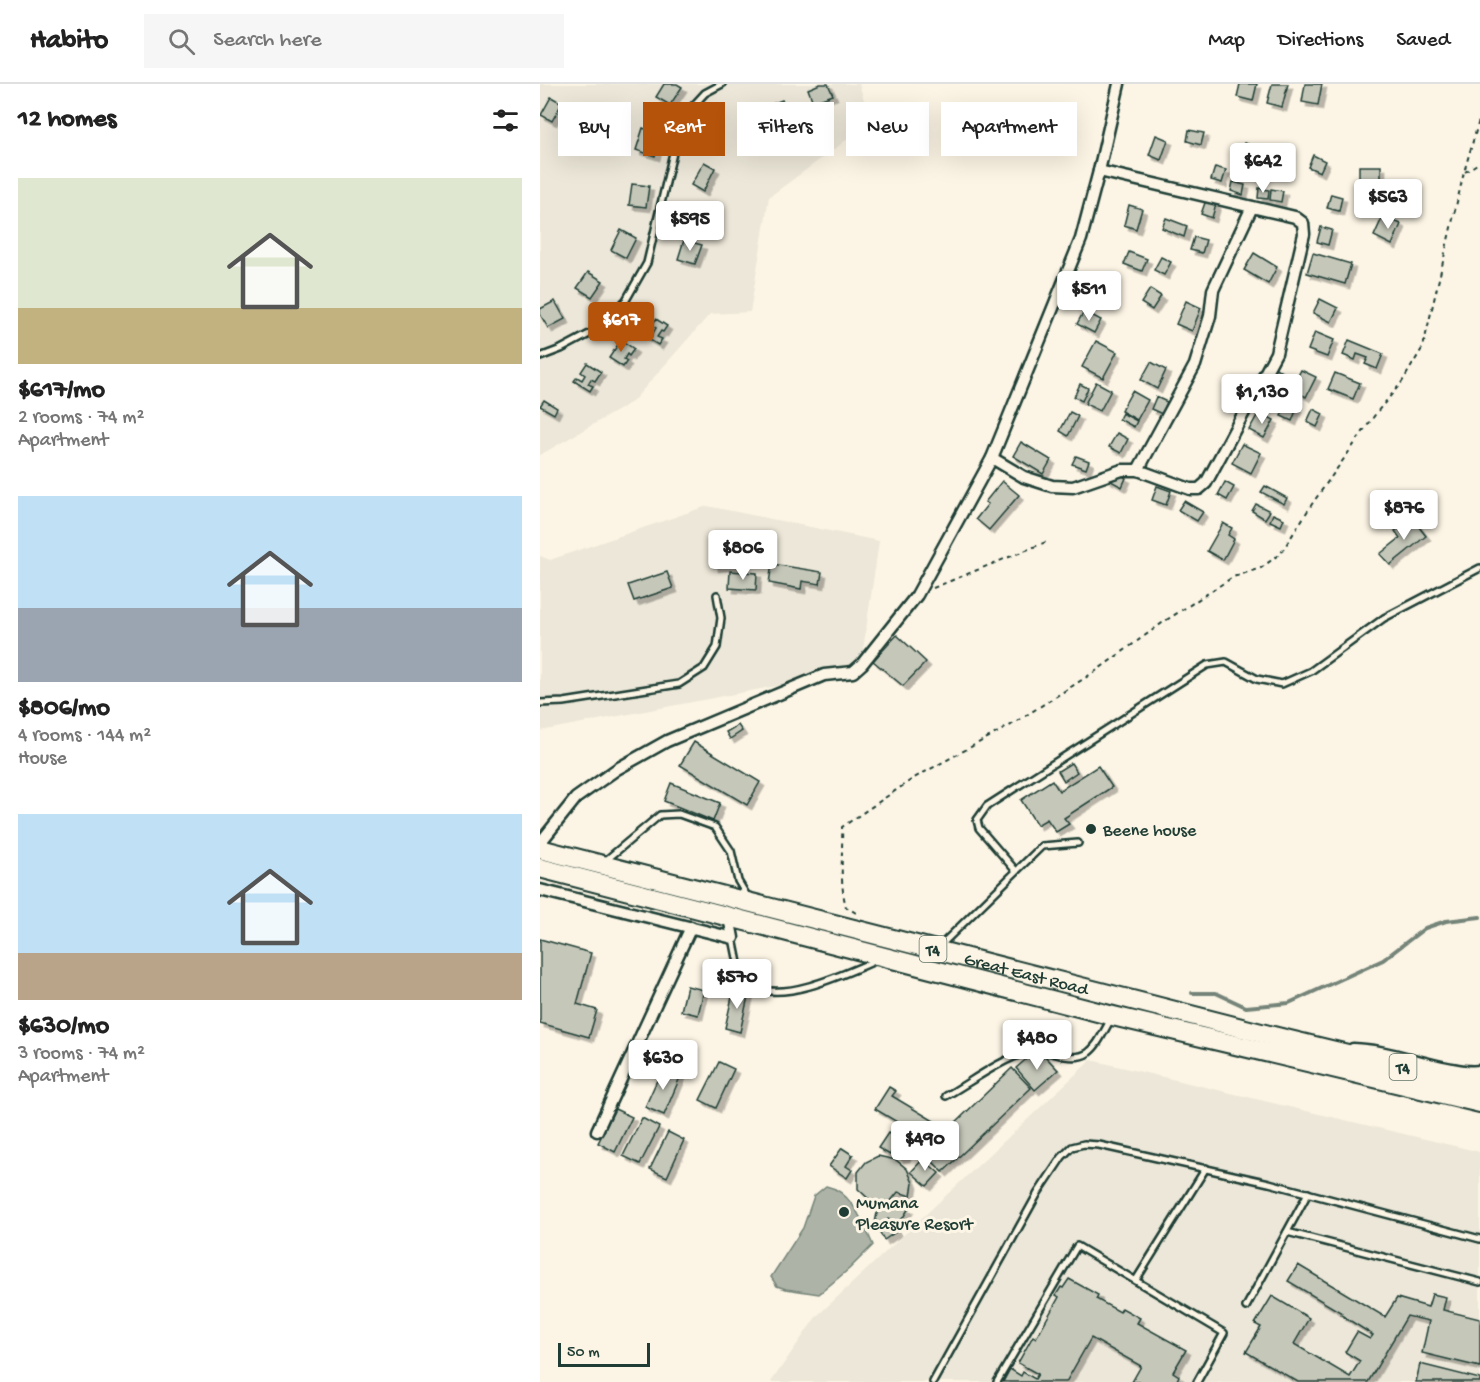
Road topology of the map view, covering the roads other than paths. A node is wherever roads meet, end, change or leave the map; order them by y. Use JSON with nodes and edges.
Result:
{"nodes":[{"id":1,"x":722,"y":84,"type":"edge"},
{"id":2,"x":1119,"y":84,"type":"edge"},
{"id":3,"x":1099,"y":171,"type":"junction"},
{"id":4,"x":1252,"y":207,"type":"junction"},
{"id":5,"x":540,"y":357,"type":"edge"},
{"id":6,"x":992,"y":458,"type":"junction"},
{"id":7,"x":1138,"y":470,"type":"junction"},
{"id":8,"x":1480,"y":568,"type":"edge"},
{"id":9,"x":717,"y":595,"type":"dead end"},
{"id":10,"x":540,"y":703,"type":"edge"},
{"id":11,"x":540,"y":843,"type":"edge"},
{"id":12,"x":1078,"y":843,"type":"dead end"},
{"id":13,"x":540,"y":849,"type":"edge"},
{"id":14,"x":602,"y":864,"type":"junction"},
{"id":15,"x":540,"y":868,"type":"edge"},
{"id":16,"x":1016,"y":871,"type":"junction"},
{"id":17,"x":540,"y":890,"type":"edge"},
{"id":18,"x":750,"y":902,"type":"junction"},
{"id":19,"x":729,"y":917,"type":"junction"},
{"id":20,"x":691,"y":927,"type":"junction"},
{"id":21,"x":733,"y":938,"type":"junction"},
{"id":22,"x":936,"y":950,"type":"junction"},
{"id":23,"x":884,"y":957,"type":"junction"},
{"id":24,"x":1113,"y":1016,"type":"junction"},
{"id":25,"x":1326,"y":1049,"type":"junction"},
{"id":26,"x":1480,"y":1071,"type":"edge"},
{"id":27,"x":1480,"y":1086,"type":"edge"},
{"id":28,"x":946,"y":1096,"type":"dead end"},
{"id":29,"x":1480,"y":1103,"type":"edge"},
{"id":30,"x":597,"y":1131,"type":"dead end"},
{"id":31,"x":1206,"y":1168,"type":"junction"},
{"id":32,"x":1308,"y":1193,"type":"junction"},
{"id":33,"x":1287,"y":1232,"type":"junction"},
{"id":34,"x":1480,"y":1239,"type":"edge"},
{"id":35,"x":1136,"y":1280,"type":"junction"},
{"id":36,"x":1480,"y":1282,"type":"edge"},
{"id":37,"x":1246,"y":1307,"type":"dead end"},
{"id":38,"x":933,"y":1382,"type":"edge"},
{"id":39,"x":997,"y":1382,"type":"edge"},
{"id":40,"x":1197,"y":1382,"type":"edge"}],
"edges":[{"from":1,"to":5,"type":"lane"},
{"from":2,"to":3,"type":"street"},
{"from":3,"to":4,"type":"street"},
{"from":3,"to":6,"type":"street"},
{"from":4,"to":7,"type":"street"},
{"from":4,"to":7,"type":"street"},
{"from":6,"to":7,"type":"street"},
{"from":6,"to":11,"type":"street"},
{"from":8,"to":16,"type":"lane"},
{"from":9,"to":10,"type":"lane"},
{"from":12,"to":16,"type":"lane"},
{"from":13,"to":14,"type":"main road","name":"Great East Road","number":"T4"},
{"from":14,"to":18,"type":"main road","name":"Great East Road","number":"T4"},
{"from":14,"to":18,"type":"lane"},
{"from":15,"to":19,"type":"main road","name":"Great East Road","number":"T4"},
{"from":16,"to":22,"type":"lane"},
{"from":17,"to":20,"type":"street"},
{"from":18,"to":22,"type":"main road","name":"Great East Road","number":"T4"},
{"from":19,"to":21,"type":"street"},
{"from":19,"to":23,"type":"main road","name":"Great East Road","number":"T4"},
{"from":20,"to":21,"type":"street"},
{"from":20,"to":30,"type":"street"},
{"from":21,"to":23,"type":"lane"},
{"from":22,"to":25,"type":"main road","name":"Great East Road","number":"T4"},
{"from":23,"to":24,"type":"main road","name":"Great East Road","number":"T4"},
{"from":24,"to":28,"type":"lane"},
{"from":24,"to":29,"type":"main road","name":"Great East Road","number":"T4"},
{"from":25,"to":26,"type":"street"},
{"from":25,"to":27,"type":"main road","name":"Great East Road","number":"T4"},
{"from":31,"to":32,"type":"lane"},
{"from":31,"to":35,"type":"lane"},
{"from":31,"to":38,"type":"lane"},
{"from":32,"to":33,"type":"lane"},
{"from":32,"to":34,"type":"lane"},
{"from":33,"to":36,"type":"lane"},
{"from":33,"to":37,"type":"lane"},
{"from":35,"to":39,"type":"lane"},
{"from":35,"to":40,"type":"lane"}]}
